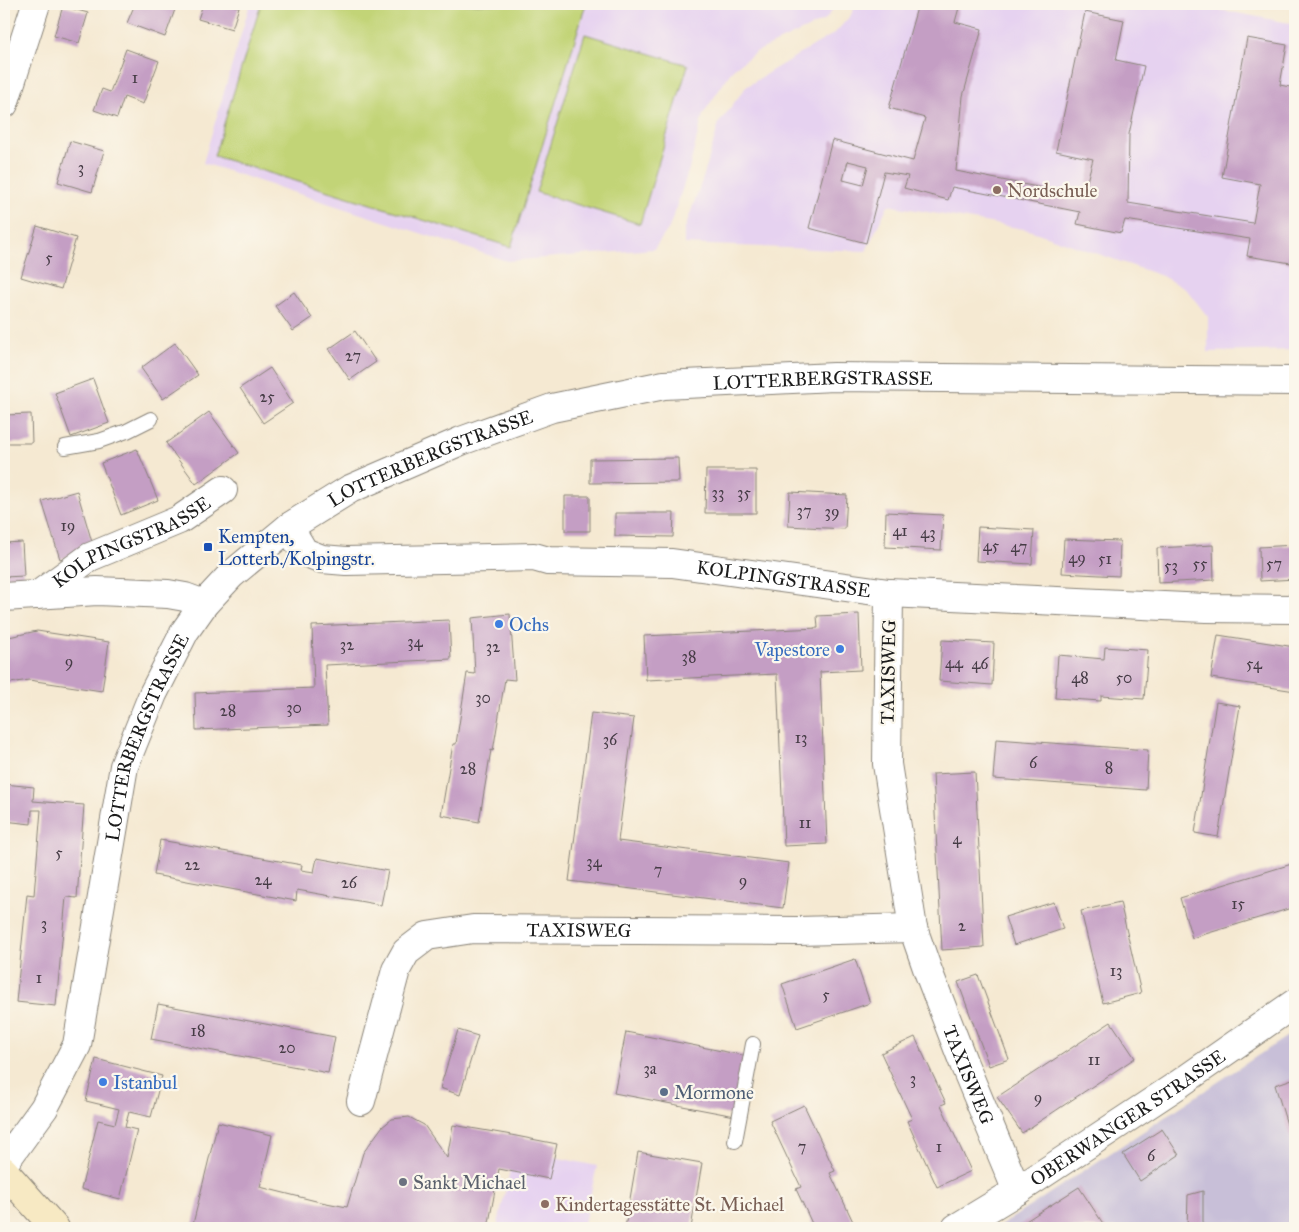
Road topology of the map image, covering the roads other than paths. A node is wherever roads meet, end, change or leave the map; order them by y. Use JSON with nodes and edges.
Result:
{"nodes":[{"id":1,"x":36,"y":4,"type":"edge"},
{"id":2,"x":4,"y":104,"type":"edge"},
{"id":3,"x":1295,"y":381,"type":"edge"},
{"id":4,"x":151,"y":419,"type":"dead end"},
{"id":5,"x":65,"y":448,"type":"dead end"},
{"id":6,"x":223,"y":490,"type":"dead end"},
{"id":7,"x":288,"y":527,"type":"junction"},
{"id":8,"x":889,"y":593,"type":"junction"},
{"id":9,"x":38,"y":595,"type":"junction"},
{"id":10,"x":4,"y":597,"type":"edge"},
{"id":11,"x":204,"y":604,"type":"junction"},
{"id":12,"x":1295,"y":608,"type":"edge"},
{"id":13,"x":913,"y":928,"type":"junction"},
{"id":14,"x":1295,"y":1004,"type":"edge"},
{"id":15,"x":753,"y":1044,"type":"dead end"},
{"id":16,"x":361,"y":1101,"type":"dead end"},
{"id":17,"x":735,"y":1141,"type":"dead end"},
{"id":18,"x":4,"y":1163,"type":"edge"},
{"id":19,"x":4,"y":1171,"type":"edge"},
{"id":20,"x":1017,"y":1192,"type":"junction"},
{"id":21,"x":55,"y":1228,"type":"edge"},
{"id":22,"x":956,"y":1228,"type":"edge"}],
"edges":[{"from":1,"to":2,"type":"street"},
{"from":3,"to":7,"type":"street","name":"LOTTERBERGSTRASSE"},
{"from":4,"to":5,"type":"lane"},
{"from":6,"to":9,"type":"street","name":"KOLPINGSTRASSE"},
{"from":7,"to":8,"type":"street","name":"KOLPINGSTRASSE"},
{"from":7,"to":11,"type":"street","name":"LOTTERBERGSTRASSE"},
{"from":8,"to":12,"type":"street","name":"KOLPINGSTRASSE"},
{"from":8,"to":13,"type":"street","name":"TAXISWEG"},
{"from":9,"to":10,"type":"street","name":"KOLPINGSTRASSE"},
{"from":9,"to":11,"type":"street","name":"KOLPINGSTRASSE"},
{"from":11,"to":18,"type":"street","name":"LOTTERBERGSTRASSE"},
{"from":13,"to":16,"type":"street","name":"TAXISWEG"},
{"from":13,"to":20,"type":"street","name":"TAXISWEG"},
{"from":14,"to":20,"type":"street","name":"OBERWANGER STRASSE"},
{"from":15,"to":17,"type":"lane"},
{"from":19,"to":21,"type":"main road"},
{"from":20,"to":22,"type":"street","name":"OBERWANGER STRASSE"}]}
